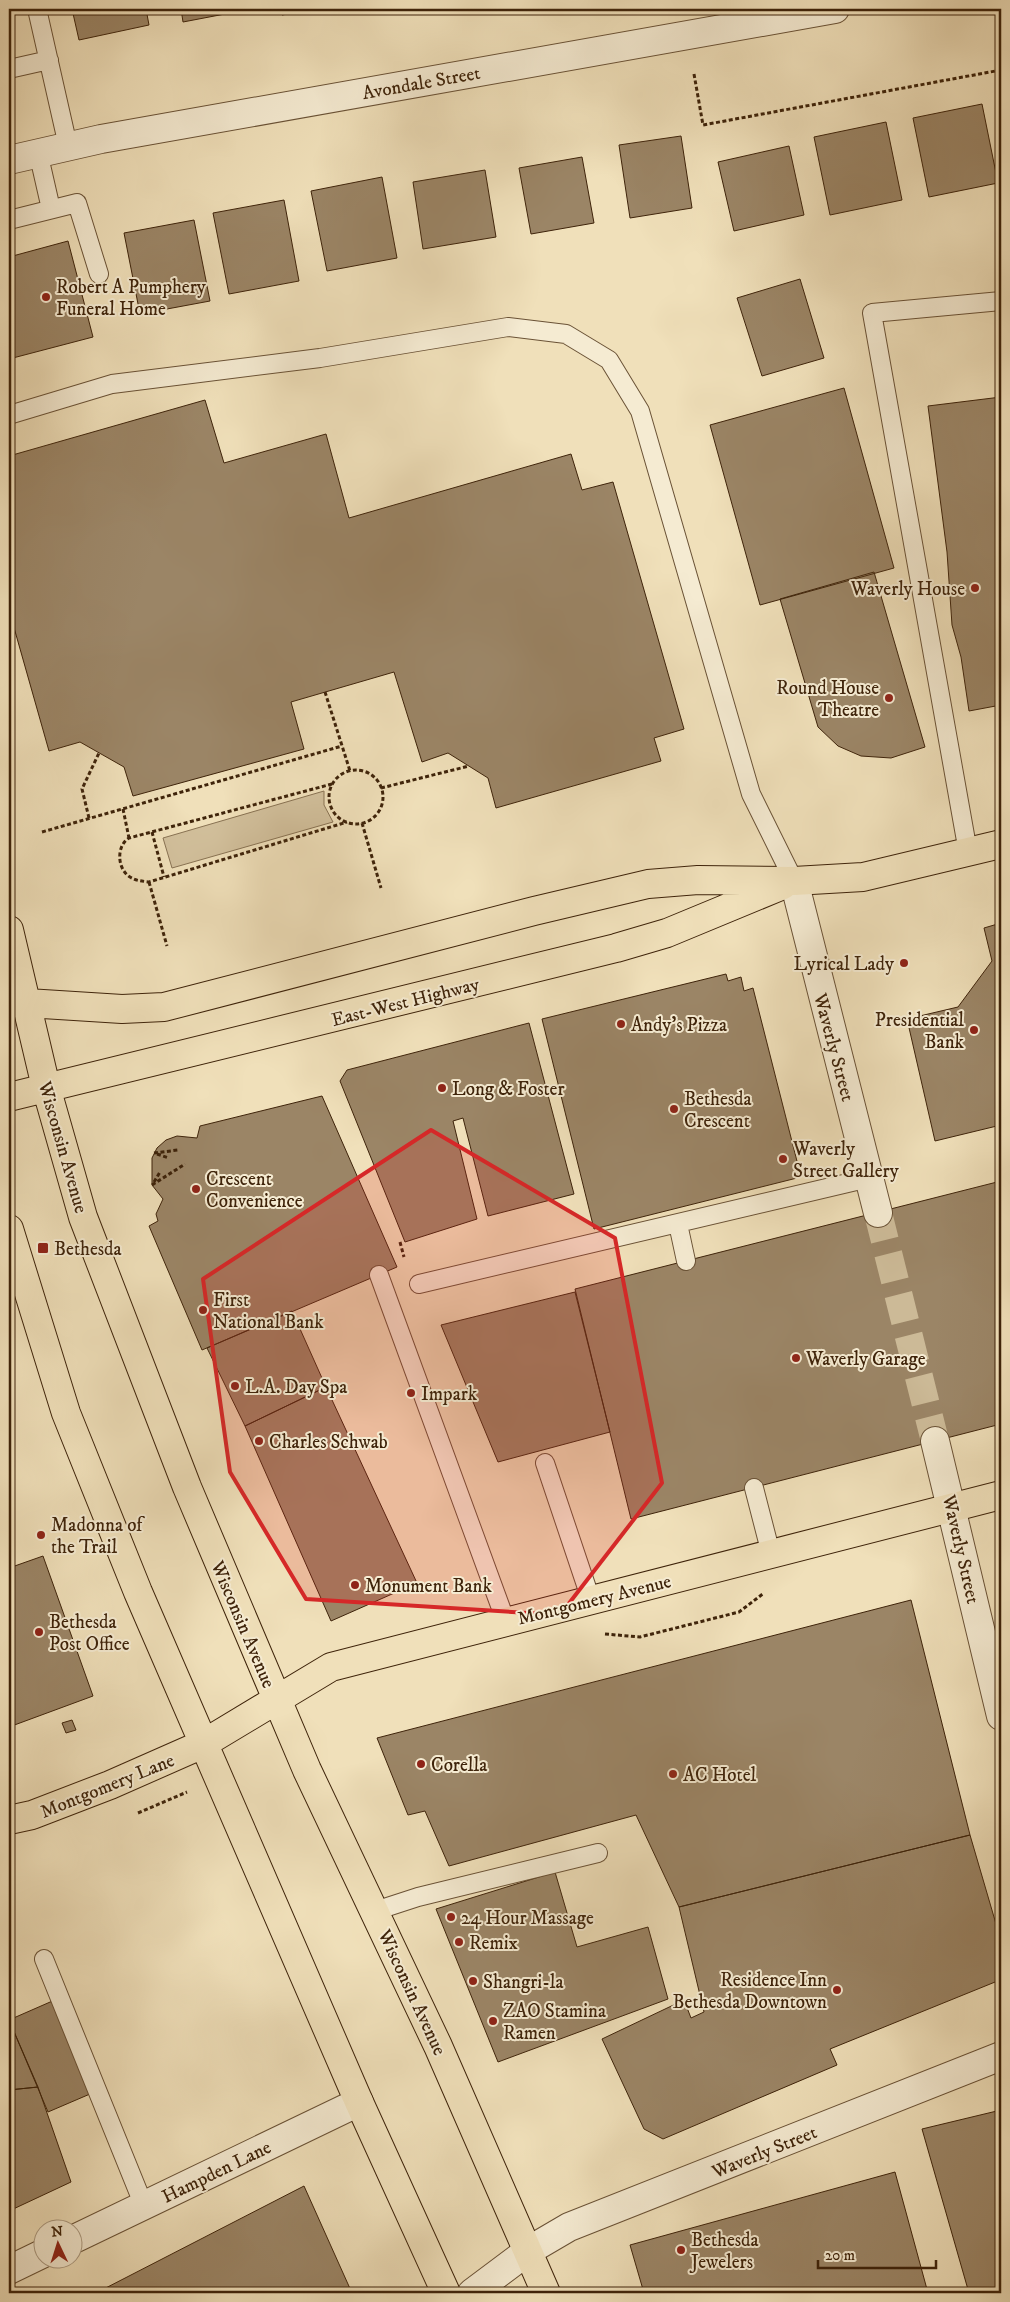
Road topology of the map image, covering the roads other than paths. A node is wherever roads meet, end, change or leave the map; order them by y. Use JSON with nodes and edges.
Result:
{"nodes":[{"id":1,"x":37,"y":9,"type":"edge"},
{"id":2,"x":829,"y":9,"type":"edge"},
{"id":3,"x":49,"y":60,"type":"junction"},
{"id":4,"x":9,"y":69,"type":"edge"},
{"id":5,"x":68,"y":146,"type":"junction"},
{"id":6,"x":38,"y":152,"type":"junction"},
{"id":7,"x":9,"y":160,"type":"edge"},
{"id":8,"x":51,"y":209,"type":"junction"},
{"id":9,"x":9,"y":220,"type":"edge"},
{"id":10,"x":99,"y":274,"type":"dead end"},
{"id":11,"x":1001,"y":301,"type":"edge"},
{"id":12,"x":9,"y":415,"type":"edge"},
{"id":13,"x":1001,"y":844,"type":"edge"},
{"id":14,"x":968,"y":852,"type":"junction"},
{"id":15,"x":794,"y":881,"type":"junction"},
{"id":16,"x":9,"y":930,"type":"edge"},
{"id":17,"x":18,"y":998,"type":"edge"},
{"id":18,"x":46,"y":1087,"type":"junction"},
{"id":19,"x":9,"y":1097,"type":"edge"},
{"id":20,"x":870,"y":1178,"type":"junction"},
{"id":21,"x":878,"y":1213,"type":"tunnel mouth"},
{"id":22,"x":678,"y":1224,"type":"junction"},
{"id":23,"x":9,"y":1229,"type":"edge"},
{"id":24,"x":686,"y":1261,"type":"dead end"},
{"id":25,"x":379,"y":1275,"type":"dead end"},
{"id":26,"x":419,"y":1284,"type":"dead end"},
{"id":27,"x":935,"y":1441,"type":"tunnel mouth"},
{"id":28,"x":545,"y":1463,"type":"dead end"},
{"id":29,"x":754,"y":1488,"type":"dead end"},
{"id":30,"x":1001,"y":1495,"type":"edge"},
{"id":31,"x":952,"y":1507,"type":"junction"},
{"id":32,"x":771,"y":1554,"type":"junction"},
{"id":33,"x":591,"y":1600,"type":"junction"},
{"id":34,"x":506,"y":1622,"type":"junction"},
{"id":35,"x":276,"y":1700,"type":"junction"},
{"id":36,"x":1001,"y":1716,"type":"edge"},
{"id":37,"x":203,"y":1744,"type":"junction"},
{"id":38,"x":9,"y":1820,"type":"edge"},
{"id":39,"x":598,"y":1853,"type":"dead end"},
{"id":40,"x":375,"y":1911,"type":"junction"},
{"id":41,"x":44,"y":1959,"type":"dead end"},
{"id":42,"x":1001,"y":2056,"type":"edge"},
{"id":43,"x":359,"y":2102,"type":"junction"},
{"id":44,"x":144,"y":2206,"type":"junction"},
{"id":45,"x":82,"y":2235,"type":"edge"},
{"id":46,"x":528,"y":2251,"type":"junction"},
{"id":47,"x":32,"y":2259,"type":"edge"},
{"id":48,"x":9,"y":2270,"type":"edge"},
{"id":49,"x":446,"y":2293,"type":"edge"},
{"id":50,"x":472,"y":2293,"type":"edge"},
{"id":51,"x":546,"y":2293,"type":"edge"}],
"edges":[{"from":1,"to":3,"type":"lane"},
{"from":2,"to":5,"type":"street","name":"Avondale Street"},
{"from":3,"to":4,"type":"lane"},
{"from":3,"to":5,"type":"lane"},
{"from":5,"to":6,"type":"street","name":"Avondale Street"},
{"from":6,"to":7,"type":"street","name":"Avondale Street"},
{"from":6,"to":8,"type":"lane"},
{"from":8,"to":9,"type":"lane"},
{"from":8,"to":10,"type":"lane"},
{"from":11,"to":14,"type":"lane"},
{"from":12,"to":15,"type":"lane"},
{"from":13,"to":14,"type":"main road","name":"East-West Highway"},
{"from":14,"to":15,"type":"main road","name":"East-West Highway"},
{"from":15,"to":17,"type":"main road","name":"East-West Highway"},
{"from":15,"to":18,"type":"main road","name":"East-West Highway"},
{"from":15,"to":20,"type":"street","name":"Waverly Street"},
{"from":16,"to":17,"type":"main road","name":"Wisconsin Avenue"},
{"from":17,"to":18,"type":"main road","name":"Wisconsin Avenue"},
{"from":18,"to":19,"type":"main road","name":"East-West Highway"},
{"from":18,"to":35,"type":"main road","name":"Wisconsin Avenue"},
{"from":20,"to":21,"type":"street","name":"Waverly Street"},
{"from":20,"to":22,"type":"lane"},
{"from":22,"to":24,"type":"lane"},
{"from":22,"to":26,"type":"lane"},
{"from":23,"to":37,"type":"main road"},
{"from":25,"to":34,"type":"lane"},
{"from":27,"to":31,"type":"street","name":"Waverly Street"},
{"from":28,"to":33,"type":"lane"},
{"from":29,"to":32,"type":"lane"},
{"from":30,"to":31,"type":"main road","name":"Montgomery Avenue"},
{"from":31,"to":32,"type":"main road","name":"Montgomery Avenue"},
{"from":31,"to":36,"type":"street","name":"Waverly Street"},
{"from":32,"to":33,"type":"main road","name":"Montgomery Avenue"},
{"from":33,"to":34,"type":"main road","name":"Montgomery Avenue"},
{"from":34,"to":35,"type":"main road","name":"Montgomery Avenue"},
{"from":35,"to":37,"type":"main road","name":"Montgomery Avenue"},
{"from":35,"to":40,"type":"main road","name":"Wisconsin Avenue"},
{"from":37,"to":38,"type":"main road","name":"Montgomery Lane"},
{"from":37,"to":43,"type":"main road"},
{"from":39,"to":40,"type":"lane"},
{"from":40,"to":46,"type":"main road","name":"Wisconsin Avenue"},
{"from":41,"to":44,"type":"lane"},
{"from":42,"to":46,"type":"street","name":"Waverly Street"},
{"from":43,"to":44,"type":"street","name":"Hampden Lane"},
{"from":43,"to":49,"type":"main road"},
{"from":44,"to":45,"type":"street","name":"Hampden Lane"},
{"from":46,"to":50,"type":"street","name":"Waverly Street"},
{"from":46,"to":51,"type":"main road","name":"Wisconsin Avenue"},
{"from":47,"to":48,"type":"street"}]}
